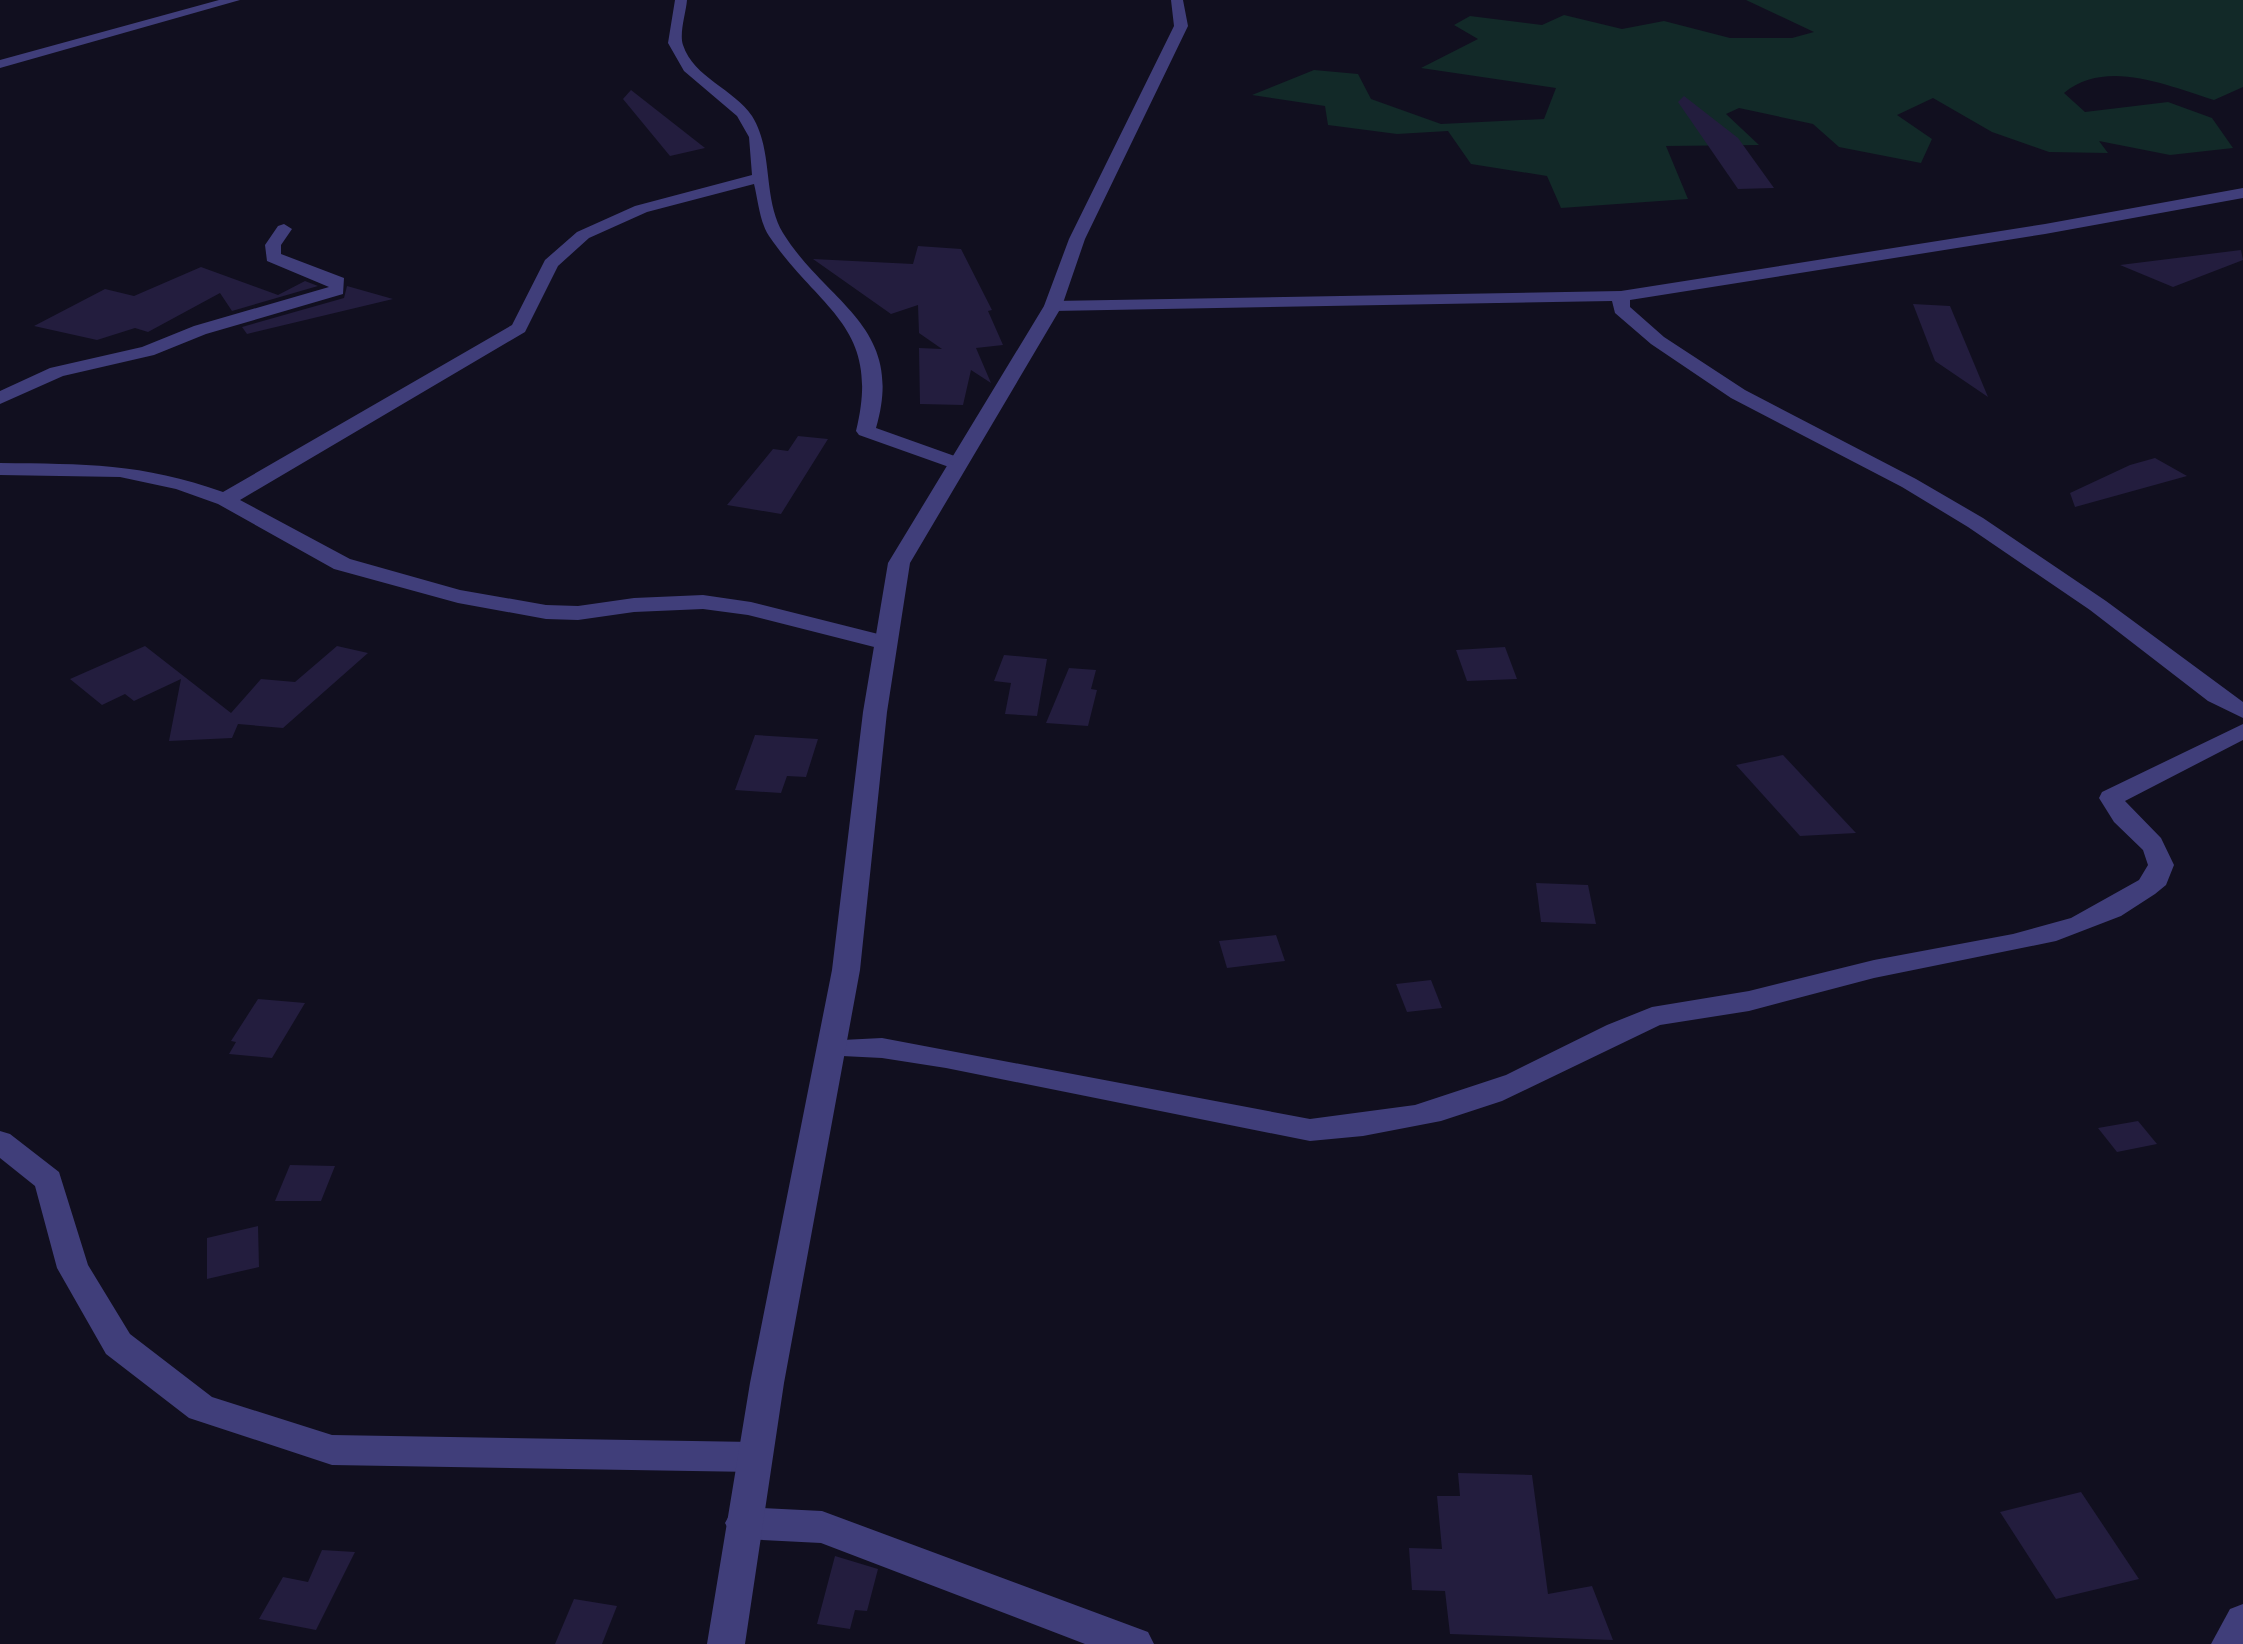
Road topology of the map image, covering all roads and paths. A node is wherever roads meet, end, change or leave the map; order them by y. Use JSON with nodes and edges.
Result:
{"nodes":[{"id":1,"x":234,"y":0,"type":"edge"},
{"id":2,"x":682,"y":0,"type":"edge"},
{"id":3,"x":1177,"y":0,"type":"edge"},
{"id":4,"x":0,"y":64,"type":"edge"},
{"id":5,"x":761,"y":176,"type":"junction"},
{"id":6,"x":2243,"y":193,"type":"edge"},
{"id":7,"x":284,"y":229,"type":"dead end"},
{"id":8,"x":1621,"y":296,"type":"junction"},
{"id":9,"x":1053,"y":306,"type":"junction"},
{"id":10,"x":0,"y":398,"type":"edge"},
{"id":11,"x":956,"y":463,"type":"junction"},
{"id":12,"x":0,"y":469,"type":"edge"},
{"id":13,"x":224,"y":500,"type":"junction"},
{"id":14,"x":886,"y":643,"type":"junction"},
{"id":15,"x":2243,"y":711,"type":"edge"},
{"id":16,"x":2243,"y":731,"type":"edge"},
{"id":17,"x":832,"y":1048,"type":"junction"},
{"id":18,"x":0,"y":1142,"type":"edge"},
{"id":19,"x":754,"y":1457,"type":"junction"},
{"id":20,"x":743,"y":1522,"type":"junction"},
{"id":21,"x":2243,"y":1621,"type":"edge"},
{"id":22,"x":726,"y":1644,"type":"edge"},
{"id":23,"x":1135,"y":1644,"type":"edge"},
{"id":24,"x":2230,"y":1644,"type":"edge"}],
"edges":[{"from":1,"to":4,"type":"street"},
{"from":2,"to":5,"type":"street"},
{"from":3,"to":9,"type":"street"},
{"from":5,"to":11,"type":"street"},
{"from":5,"to":13,"type":"street"},
{"from":6,"to":8,"type":"street"},
{"from":7,"to":10,"type":"street"},
{"from":8,"to":9,"type":"street"},
{"from":8,"to":15,"type":"street"},
{"from":9,"to":11,"type":"street"},
{"from":11,"to":14,"type":"street"},
{"from":12,"to":13,"type":"street"},
{"from":13,"to":14,"type":"street"},
{"from":14,"to":17,"type":"street"},
{"from":16,"to":17,"type":"street"},
{"from":17,"to":19,"type":"street"},
{"from":18,"to":19,"type":"street"},
{"from":19,"to":20,"type":"street"},
{"from":20,"to":22,"type":"street"},
{"from":20,"to":23,"type":"street"},
{"from":21,"to":24,"type":"street"}]}
